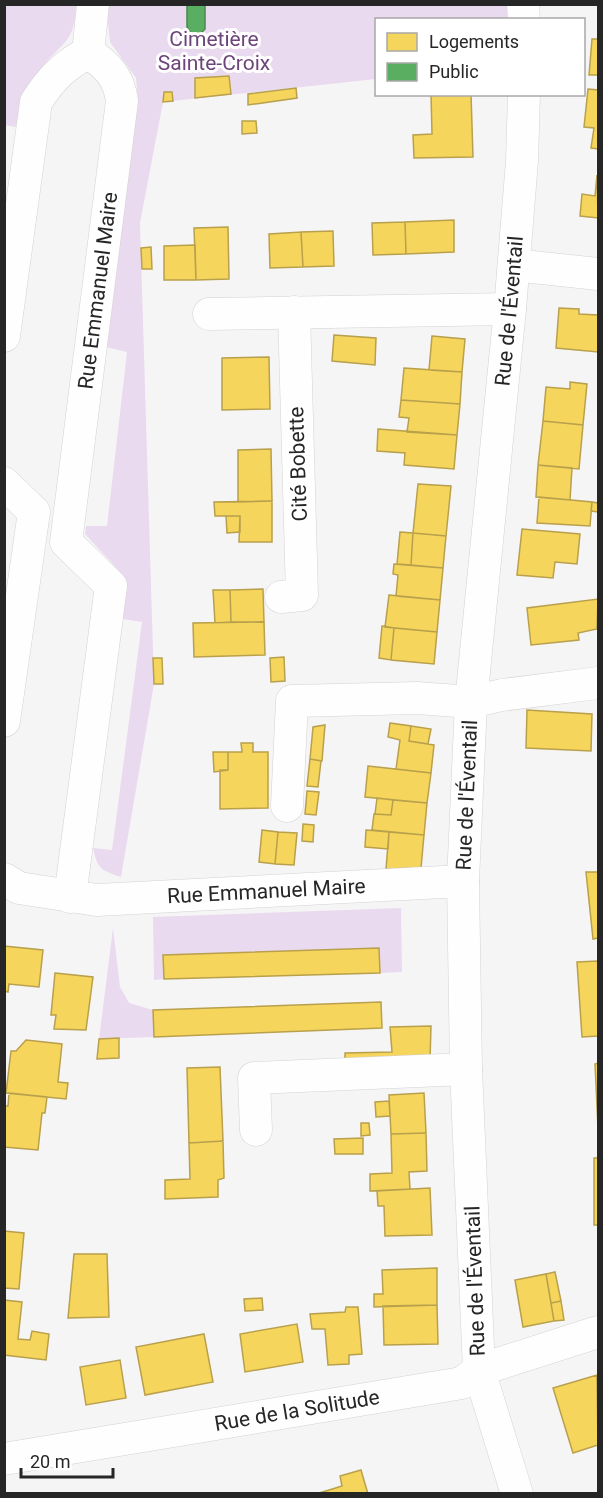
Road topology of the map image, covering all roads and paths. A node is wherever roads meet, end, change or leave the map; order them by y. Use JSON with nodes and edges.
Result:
{"nodes":[{"id":1,"x":93,"y":4,"type":"edge"},
{"id":2,"x":88,"y":53,"type":"junction"},
{"id":3,"x":524,"y":96,"type":"edge"},
{"id":4,"x":514,"y":265,"type":"junction"},
{"id":5,"x":598,"y":274,"type":"edge"},
{"id":6,"x":510,"y":309,"type":"junction"},
{"id":7,"x":294,"y":312,"type":"junction"},
{"id":8,"x":208,"y":314,"type":"dead end"},
{"id":9,"x":4,"y":336,"type":"edge"},
{"id":10,"x":4,"y":483,"type":"edge"},
{"id":11,"x":34,"y":512,"type":"junction"},
{"id":12,"x":66,"y":542,"type":"junction"},
{"id":13,"x":280,"y":597,"type":"dead end"},
{"id":14,"x":598,"y":683,"type":"edge"},
{"id":15,"x":471,"y":702,"type":"junction"},
{"id":16,"x":4,"y":721,"type":"edge"},
{"id":17,"x":287,"y":806,"type":"dead end"},
{"id":18,"x":4,"y":879,"type":"edge"},
{"id":19,"x":463,"y":881,"type":"junction"},
{"id":20,"x":70,"y":897,"type":"junction"},
{"id":21,"x":466,"y":1069,"type":"junction"},
{"id":22,"x":256,"y":1130,"type":"dead end"},
{"id":23,"x":598,"y":1332,"type":"edge"},
{"id":24,"x":479,"y":1371,"type":"junction"},
{"id":25,"x":4,"y":1460,"type":"edge"},
{"id":26,"x":517,"y":1494,"type":"edge"}],
"edges":[{"from":1,"to":2,"type":"street"},
{"from":2,"to":9,"type":"street"},
{"from":2,"to":12,"type":"street","name":"Rue Emmanuel Maire"},
{"from":3,"to":4,"type":"street","name":"Rue de l'Éventail"},
{"from":4,"to":5,"type":"street"},
{"from":4,"to":6,"type":"street","name":"Rue de l'Éventail"},
{"from":6,"to":7,"type":"street"},
{"from":6,"to":15,"type":"street","name":"Rue de l'Éventail"},
{"from":7,"to":8,"type":"street"},
{"from":7,"to":13,"type":"street","name":"Cité Bobette"},
{"from":10,"to":11,"type":"street"},
{"from":11,"to":12,"type":"street"},
{"from":11,"to":16,"type":"street"},
{"from":12,"to":20,"type":"street"},
{"from":14,"to":15,"type":"street"},
{"from":15,"to":17,"type":"street"},
{"from":15,"to":19,"type":"street","name":"Rue de l'Éventail"},
{"from":18,"to":20,"type":"street","name":"Rue Emmanuel Maire"},
{"from":19,"to":20,"type":"street","name":"Rue Emmanuel Maire"},
{"from":19,"to":21,"type":"street","name":"Rue de l'Éventail"},
{"from":21,"to":22,"type":"street"},
{"from":21,"to":24,"type":"street","name":"Rue de l'Éventail"},
{"from":23,"to":24,"type":"street","name":"Rue de la Solitude"},
{"from":24,"to":25,"type":"street","name":"Rue de la Solitude"},
{"from":24,"to":26,"type":"street","name":"Rue de l'Éventail"}]}
